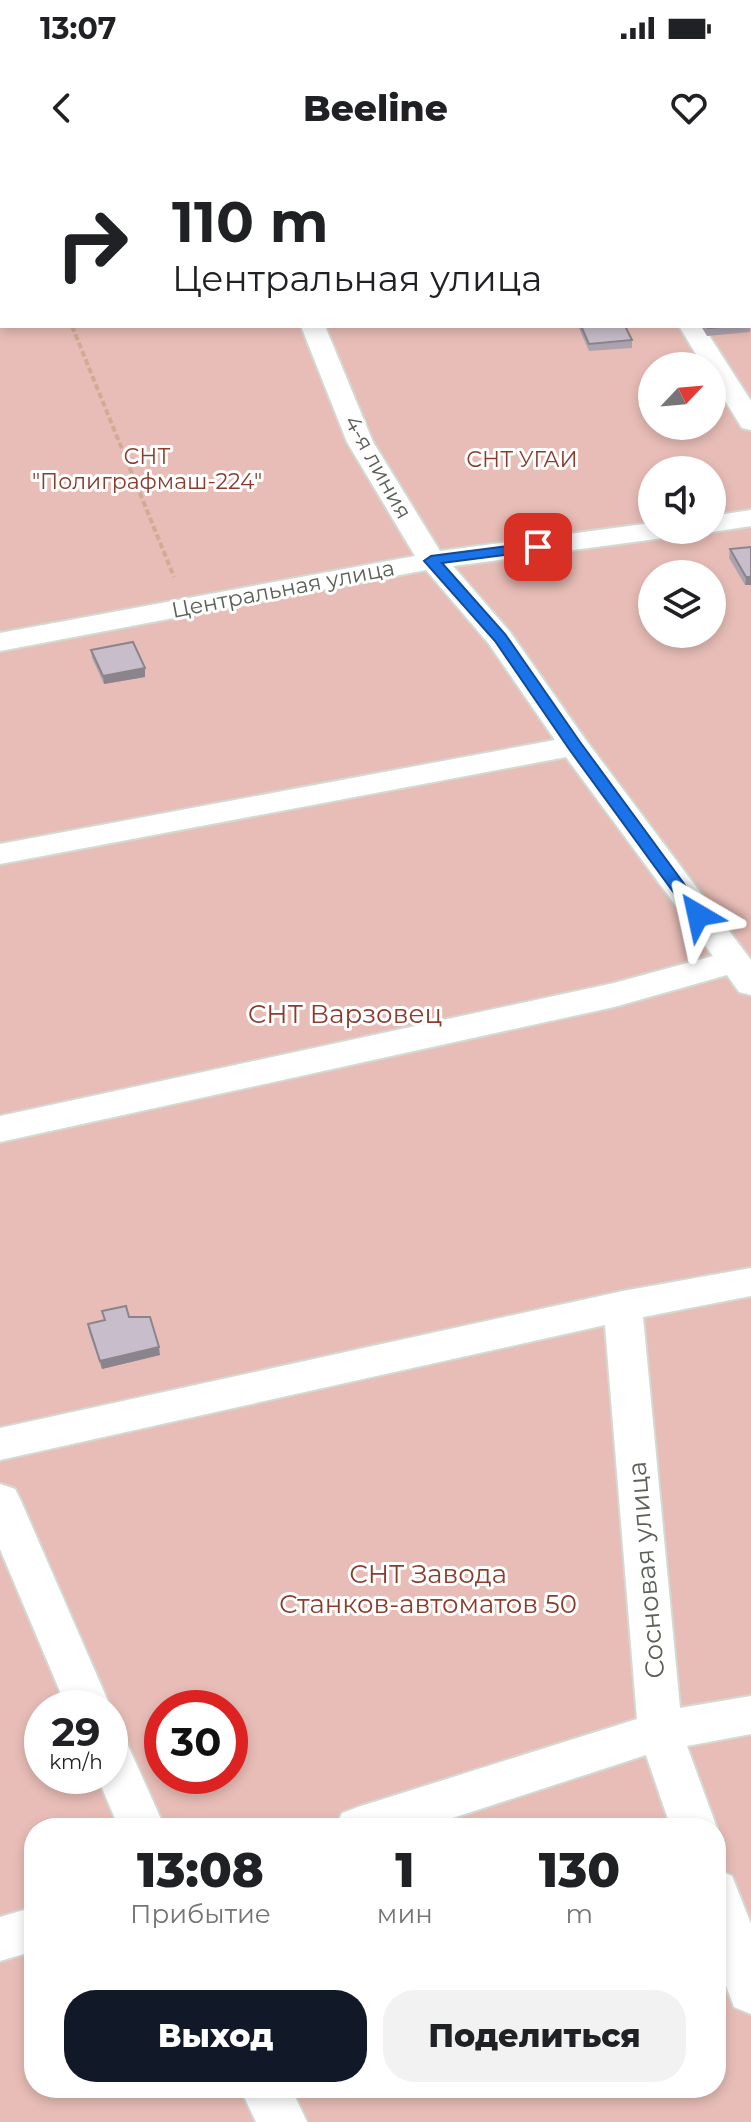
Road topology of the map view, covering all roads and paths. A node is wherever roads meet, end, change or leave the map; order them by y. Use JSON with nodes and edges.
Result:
{"nodes":[{"id":1,"x":73,"y":328,"type":"edge"},
{"id":2,"x":314,"y":328,"type":"edge"},
{"id":3,"x":692,"y":328,"type":"edge"},
{"id":4,"x":751,"y":422,"type":"edge"},
{"id":5,"x":751,"y":518,"type":"edge"},
{"id":6,"x":726,"y":522,"type":"edge"},
{"id":7,"x":638,"y":533,"type":"edge"},
{"id":8,"x":431,"y":561,"type":"junction"},
{"id":9,"x":175,"y":582,"type":"dead end"},
{"id":10,"x":0,"y":642,"type":"edge"},
{"id":11,"x":574,"y":746,"type":"junction"},
{"id":12,"x":0,"y":854,"type":"edge"},
{"id":13,"x":742,"y":973,"type":"edge"},
{"id":14,"x":0,"y":1129,"type":"edge"},
{"id":15,"x":751,"y":1282,"type":"edge"},
{"id":16,"x":623,"y":1306,"type":"junction"},
{"id":17,"x":0,"y":1444,"type":"edge"},
{"id":18,"x":0,"y":1501,"type":"edge"},
{"id":19,"x":81,"y":1690,"type":"edge"},
{"id":20,"x":751,"y":1715,"type":"edge"},
{"id":21,"x":660,"y":1731,"type":"junction"},
{"id":22,"x":127,"y":1794,"type":"edge"},
{"id":23,"x":138,"y":1818,"type":"edge"},
{"id":24,"x":389,"y":1818,"type":"edge"},
{"id":25,"x":690,"y":1818,"type":"edge"},
{"id":26,"x":726,"y":1920,"type":"edge"},
{"id":27,"x":24,"y":1932,"type":"edge"},
{"id":28,"x":0,"y":1939,"type":"edge"},
{"id":29,"x":751,"y":1991,"type":"edge"},
{"id":30,"x":270,"y":2098,"type":"edge"},
{"id":31,"x":282,"y":2122,"type":"edge"}],
"edges":[{"from":1,"to":9,"type":"path"},
{"from":2,"to":8,"type":"street","name":"4-я линия"},
{"from":3,"to":4,"type":"street"},
{"from":5,"to":6,"type":"street"},
{"from":7,"to":8,"type":"street","name":"Центральная улица"},
{"from":8,"to":10,"type":"street","name":"Центральная улица"},
{"from":8,"to":11,"type":"street","name":"4-я линия"},
{"from":11,"to":12,"type":"street"},
{"from":11,"to":13,"type":"street","name":"4-я линия"},
{"from":13,"to":14,"type":"street"},
{"from":15,"to":16,"type":"street"},
{"from":16,"to":17,"type":"street"},
{"from":16,"to":21,"type":"street","name":"Сосновая улица"},
{"from":18,"to":19,"type":"street"},
{"from":20,"to":21,"type":"street"},
{"from":21,"to":24,"type":"street"},
{"from":21,"to":25,"type":"street","name":"Сосновая улица"},
{"from":22,"to":23,"type":"street"},
{"from":26,"to":29,"type":"street"},
{"from":27,"to":28,"type":"street"},
{"from":30,"to":31,"type":"street"}]}
